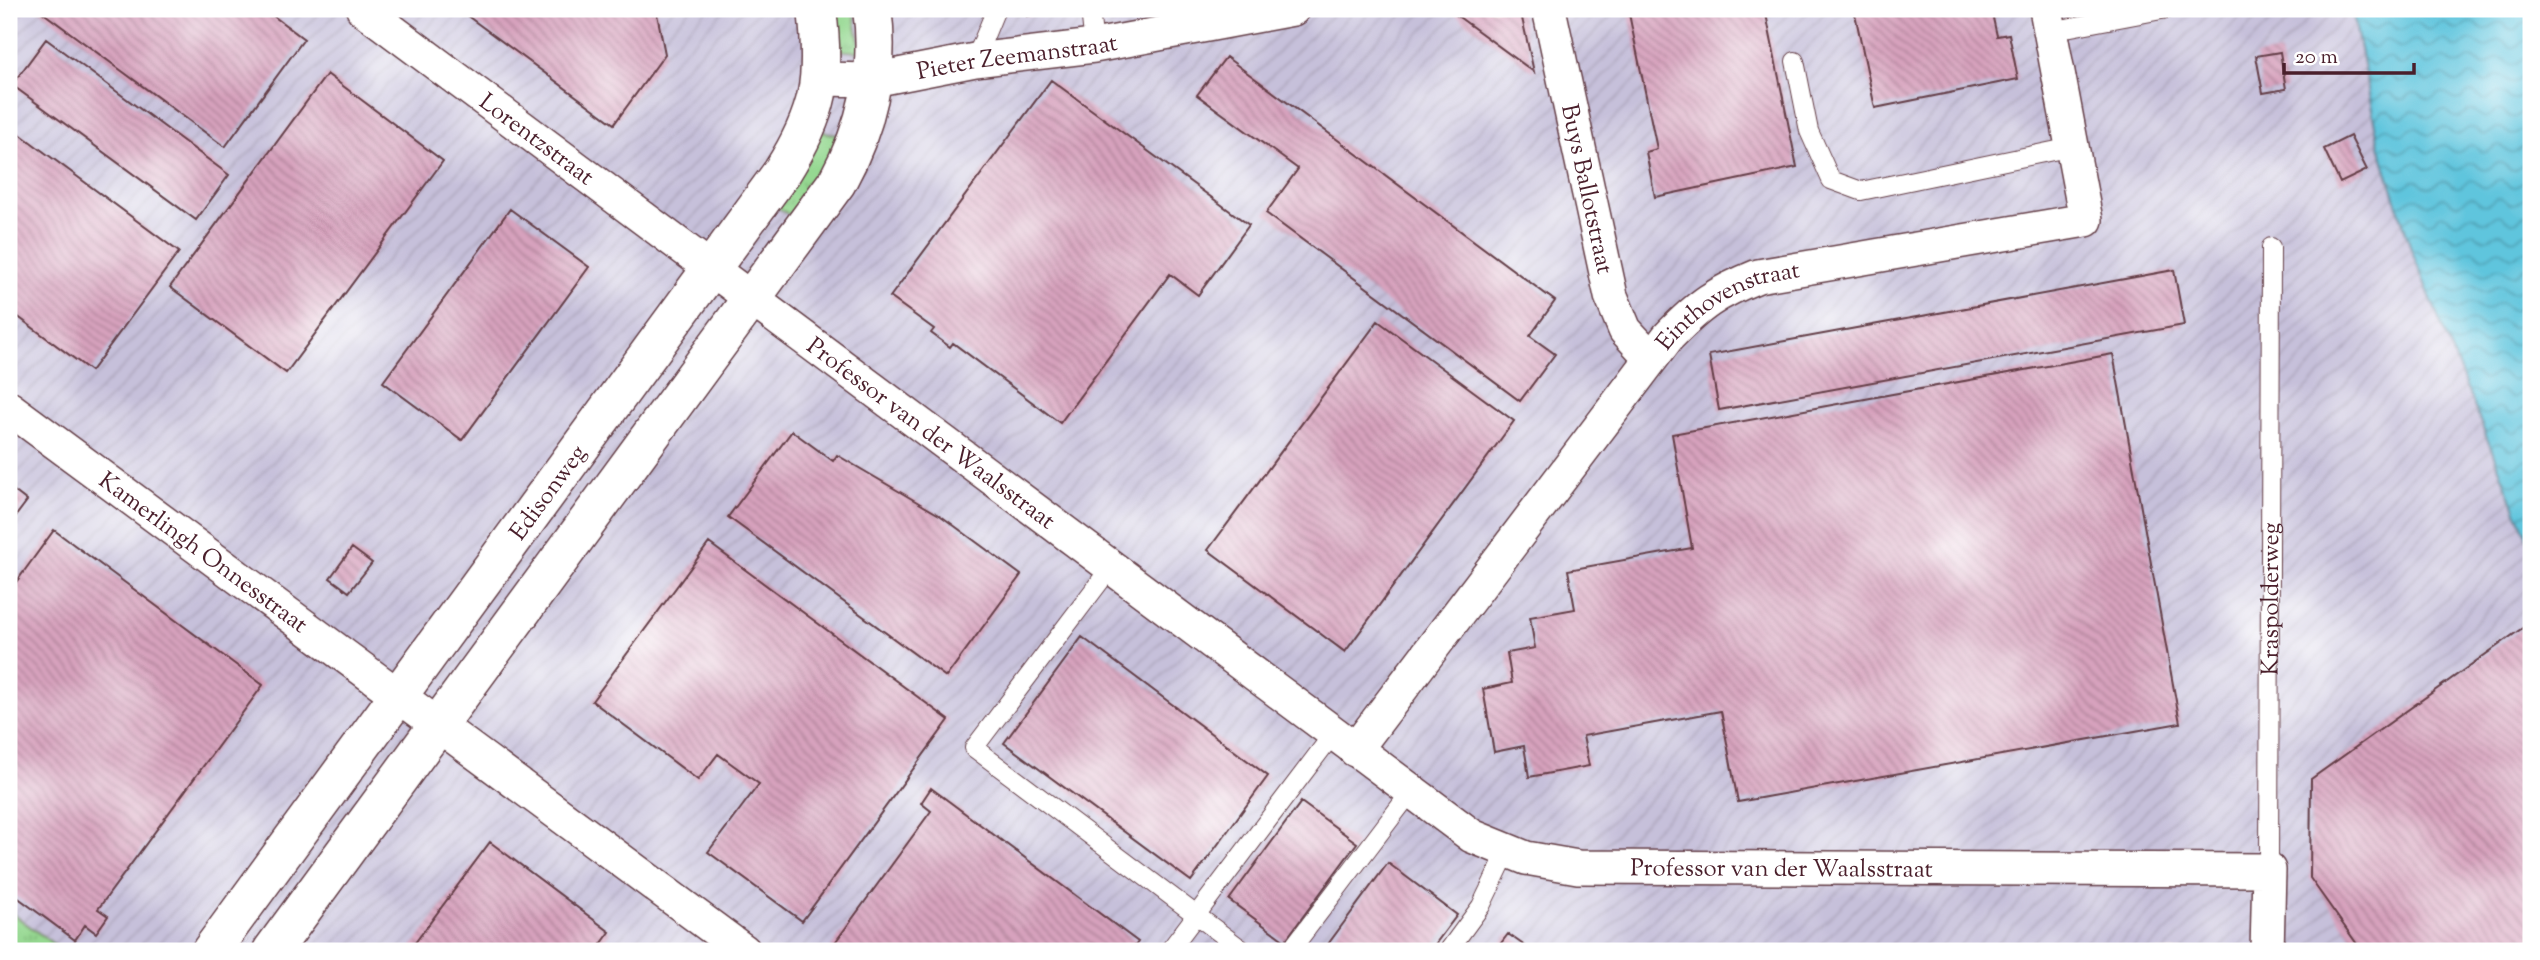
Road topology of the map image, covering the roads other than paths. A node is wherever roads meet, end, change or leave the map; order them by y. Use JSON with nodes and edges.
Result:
{"nodes":[{"id":1,"x":363,"y":9,"type":"edge"},
{"id":2,"x":817,"y":9,"type":"edge"},
{"id":3,"x":872,"y":9,"type":"edge"},
{"id":4,"x":996,"y":9,"type":"edge"},
{"id":5,"x":1090,"y":9,"type":"edge"},
{"id":6,"x":1293,"y":9,"type":"edge"},
{"id":7,"x":1549,"y":9,"type":"edge"},
{"id":8,"x":2167,"y":9,"type":"edge"},
{"id":9,"x":2048,"y":20,"type":"edge"},
{"id":10,"x":1094,"y":46,"type":"junction"},
{"id":11,"x":975,"y":60,"type":"junction"},
{"id":12,"x":1795,"y":61,"type":"dead end"},
{"id":13,"x":821,"y":79,"type":"junction"},
{"id":14,"x":873,"y":80,"type":"junction"},
{"id":15,"x":2072,"y":147,"type":"junction"},
{"id":16,"x":2271,"y":247,"type":"dead end"},
{"id":17,"x":711,"y":268,"type":"junction"},
{"id":18,"x":752,"y":299,"type":"junction"},
{"id":19,"x":1651,"y":358,"type":"junction"},
{"id":20,"x":9,"y":408,"type":"edge"},
{"id":21,"x":1111,"y":568,"type":"junction"},
{"id":22,"x":397,"y":695,"type":"junction"},
{"id":23,"x":439,"y":727,"type":"junction"},
{"id":24,"x":1344,"y":742,"type":"junction"},
{"id":25,"x":1410,"y":793,"type":"junction"},
{"id":26,"x":1507,"y":852,"type":"junction"},
{"id":27,"x":2269,"y":870,"type":"junction"},
{"id":28,"x":1196,"y":915,"type":"junction"},
{"id":29,"x":211,"y":951,"type":"edge"},
{"id":30,"x":272,"y":951,"type":"edge"},
{"id":31,"x":744,"y":951,"type":"edge"},
{"id":32,"x":1169,"y":951,"type":"edge"},
{"id":33,"x":1244,"y":951,"type":"edge"},
{"id":34,"x":1290,"y":951,"type":"edge"},
{"id":35,"x":1448,"y":951,"type":"edge"},
{"id":36,"x":2267,"y":951,"type":"edge"}],
"edges":[{"from":1,"to":17,"type":"street","name":"Lorentzstraat"},
{"from":2,"to":13,"type":"street","name":"Edisonweg"},
{"from":3,"to":14,"type":"street"},
{"from":4,"to":11,"type":"lane"},
{"from":5,"to":10,"type":"lane"},
{"from":6,"to":10,"type":"street","name":"Pieter Zeemanstraat"},
{"from":7,"to":19,"type":"street","name":"Buys Ballotstraat"},
{"from":8,"to":9,"type":"lane"},
{"from":9,"to":15,"type":"street","name":"Einthovenstraat"},
{"from":10,"to":11,"type":"street","name":"Pieter Zeemanstraat"},
{"from":11,"to":14,"type":"street","name":"Pieter Zeemanstraat"},
{"from":12,"to":15,"type":"lane"},
{"from":13,"to":14,"type":"street","name":"Pieter Zeemanstraat"},
{"from":13,"to":17,"type":"street","name":"Edisonweg"},
{"from":14,"to":18,"type":"street"},
{"from":15,"to":19,"type":"street","name":"Einthovenstraat"},
{"from":16,"to":27,"type":"lane","name":"Kraspolderweg"},
{"from":17,"to":18,"type":"street","name":"Lorentzstraat"},
{"from":17,"to":22,"type":"street","name":"Edisonweg"},
{"from":18,"to":21,"type":"street","name":"Professor van der Waalsstraat"},
{"from":18,"to":23,"type":"street"},
{"from":19,"to":24,"type":"street","name":"Einthovenstraat"},
{"from":20,"to":22,"type":"street","name":"Kamerlingh Onnesstraat"},
{"from":21,"to":24,"type":"street","name":"Professor van der Waalsstraat"},
{"from":21,"to":28,"type":"lane"},
{"from":22,"to":23,"type":"street","name":"Kamerlingh Onnesstraat"},
{"from":22,"to":29,"type":"street","name":"Edisonweg"},
{"from":23,"to":30,"type":"street"},
{"from":23,"to":31,"type":"street"},
{"from":24,"to":25,"type":"street","name":"Professor van der Waalsstraat"},
{"from":24,"to":28,"type":"lane"},
{"from":25,"to":26,"type":"street","name":"Professor van der Waalsstraat"},
{"from":25,"to":34,"type":"lane"},
{"from":26,"to":27,"type":"street","name":"Professor van der Waalsstraat"},
{"from":26,"to":35,"type":"lane"},
{"from":27,"to":36,"type":"street","name":"Kraspolderweg"},
{"from":28,"to":32,"type":"lane"},
{"from":28,"to":33,"type":"lane"}]}
